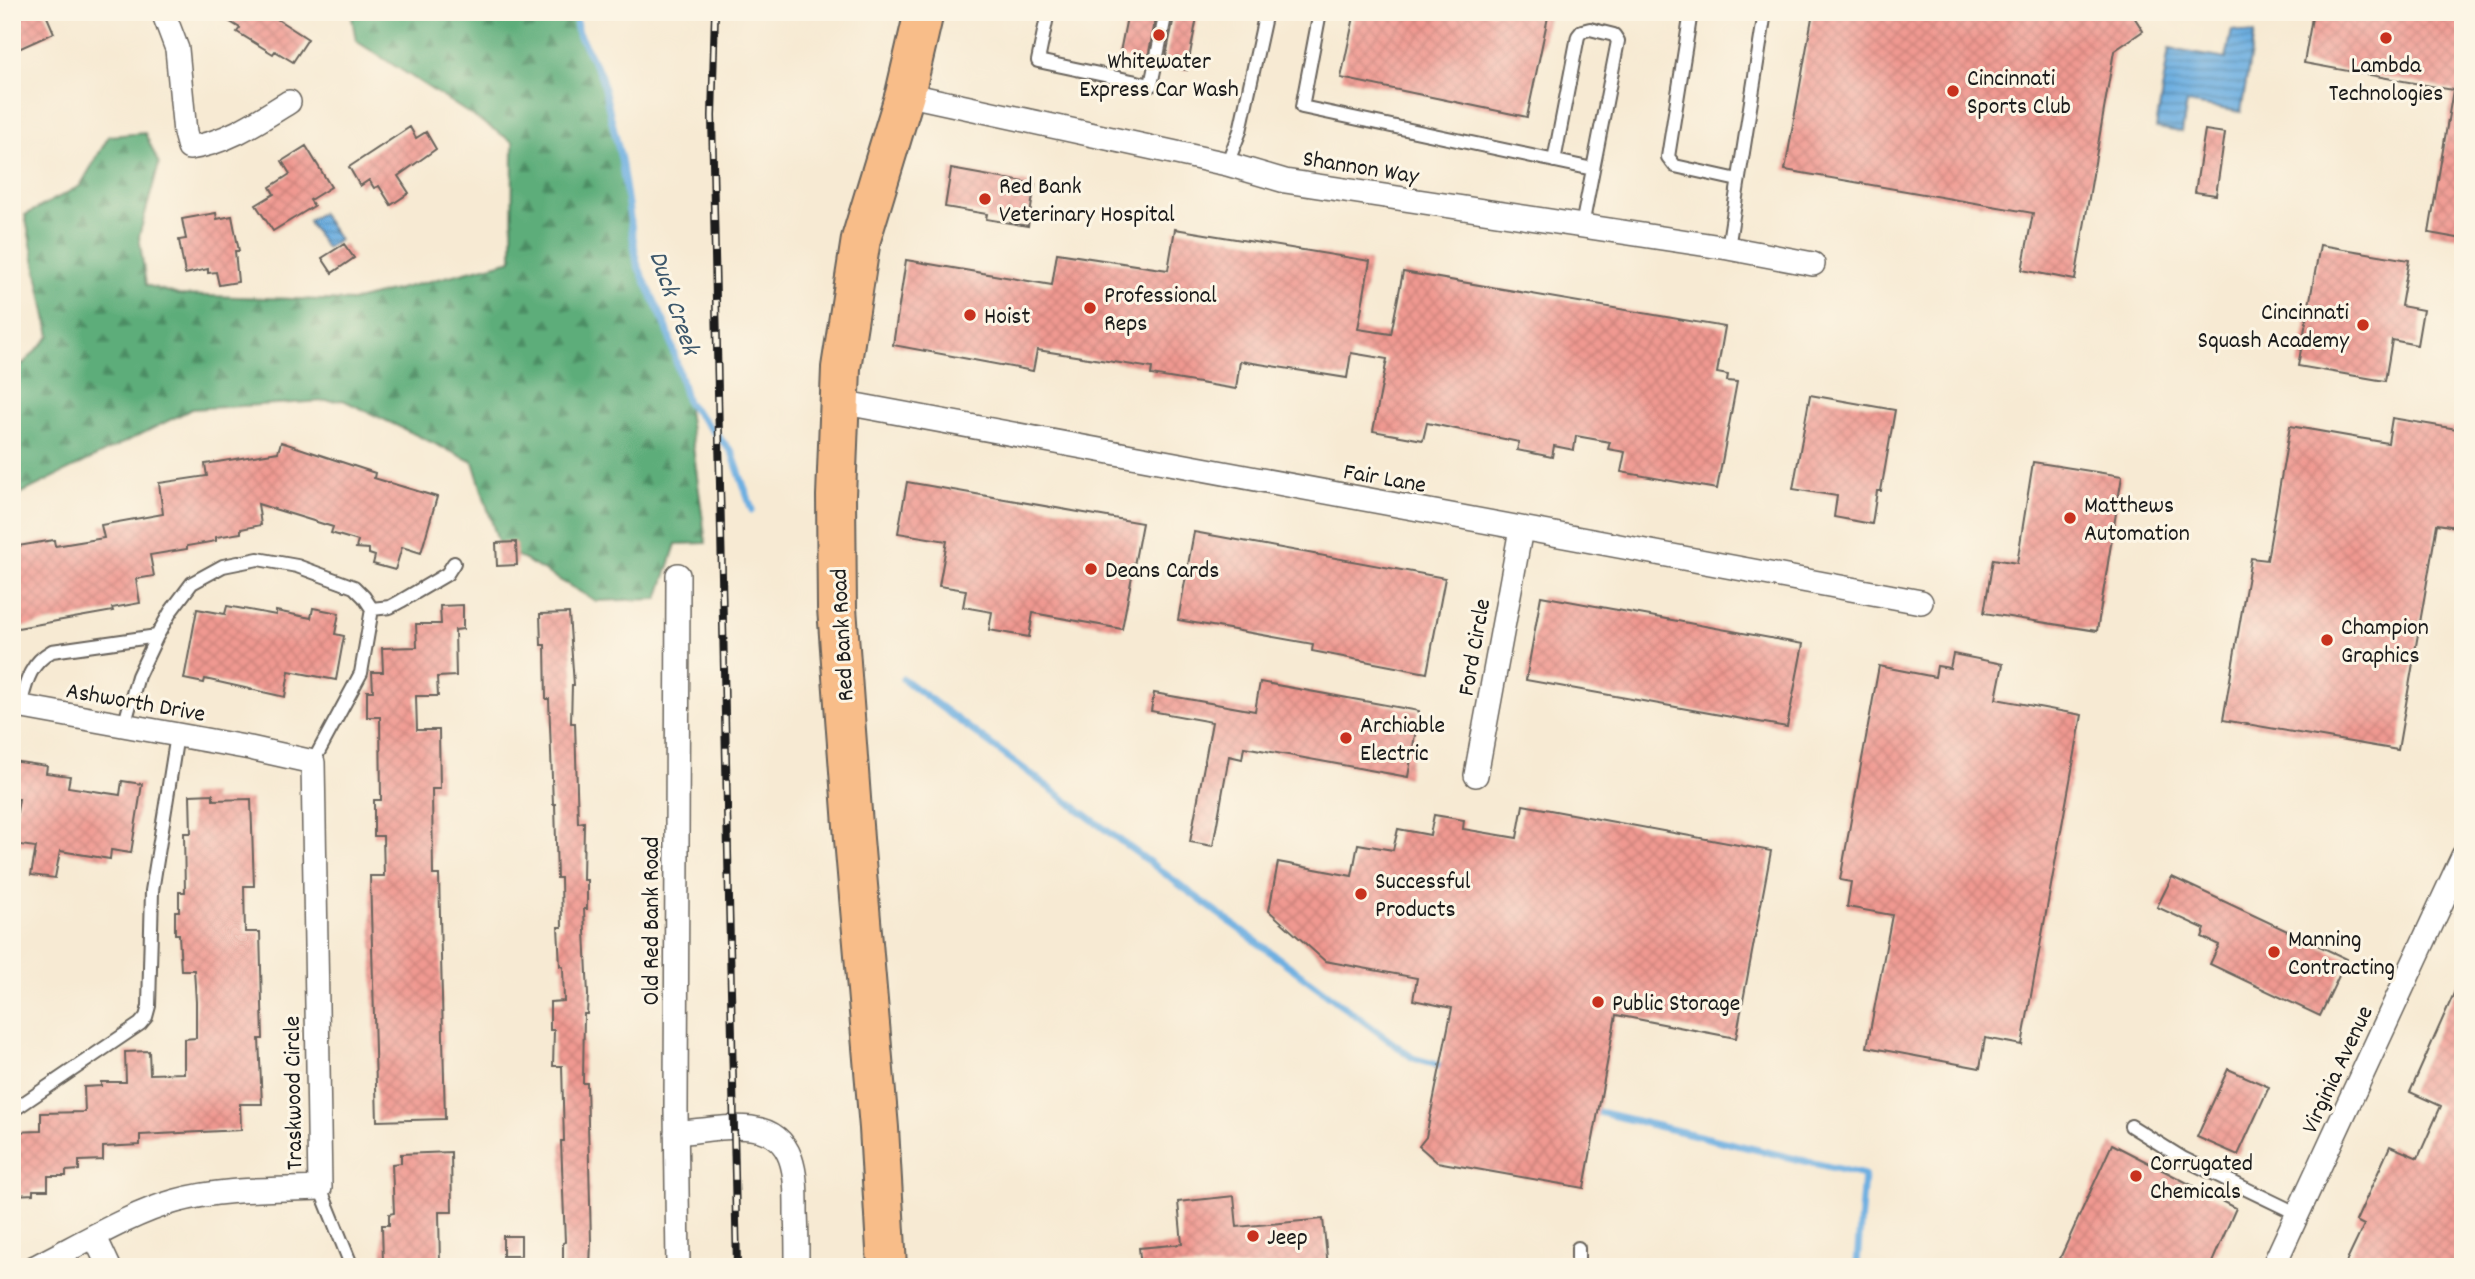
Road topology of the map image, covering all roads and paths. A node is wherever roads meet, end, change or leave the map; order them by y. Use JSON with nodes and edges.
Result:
{"nodes":[{"id":1,"x":163,"y":12,"type":"edge"},
{"id":2,"x":924,"y":12,"type":"edge"},
{"id":3,"x":1048,"y":12,"type":"edge"},
{"id":4,"x":1166,"y":12,"type":"edge"},
{"id":5,"x":1266,"y":12,"type":"edge"},
{"id":6,"x":1320,"y":12,"type":"edge"},
{"id":7,"x":1691,"y":12,"type":"edge"},
{"id":8,"x":1765,"y":12,"type":"edge"},
{"id":9,"x":905,"y":94,"type":"junction"},
{"id":10,"x":289,"y":102,"type":"dead end"},
{"id":11,"x":1554,"y":161,"type":"junction"},
{"id":12,"x":1227,"y":164,"type":"junction"},
{"id":13,"x":1593,"y":169,"type":"junction"},
{"id":14,"x":1738,"y":180,"type":"junction"},
{"id":15,"x":1581,"y":226,"type":"junction"},
{"id":16,"x":1728,"y":248,"type":"junction"},
{"id":17,"x":1813,"y":264,"type":"dead end"},
{"id":18,"x":840,"y":402,"type":"junction"},
{"id":19,"x":1521,"y":529,"type":"junction"},
{"id":20,"x":454,"y":563,"type":"dead end"},
{"id":21,"x":678,"y":575,"type":"dead end"},
{"id":22,"x":1921,"y":602,"type":"dead end"},
{"id":23,"x":372,"y":609,"type":"junction"},
{"id":24,"x":157,"y":636,"type":"junction"},
{"id":25,"x":16,"y":706,"type":"edge"},
{"id":26,"x":124,"y":726,"type":"junction"},
{"id":27,"x":177,"y":735,"type":"junction"},
{"id":28,"x":313,"y":762,"type":"junction"},
{"id":29,"x":1476,"y":775,"type":"dead end"},
{"id":30,"x":2463,"y":856,"type":"edge"},
{"id":31,"x":12,"y":1111,"type":"edge"},
{"id":32,"x":2131,"y":1126,"type":"dead end"},
{"id":33,"x":676,"y":1133,"type":"junction"},
{"id":34,"x":320,"y":1188,"type":"junction"},
{"id":35,"x":2298,"y":1214,"type":"junction"},
{"id":36,"x":95,"y":1237,"type":"junction"},
{"id":37,"x":1578,"y":1248,"type":"dead end"},
{"id":38,"x":35,"y":1267,"type":"edge"},
{"id":39,"x":110,"y":1267,"type":"edge"},
{"id":40,"x":352,"y":1267,"type":"edge"},
{"id":41,"x":678,"y":1267,"type":"edge"},
{"id":42,"x":797,"y":1267,"type":"edge"},
{"id":43,"x":887,"y":1267,"type":"edge"},
{"id":44,"x":1578,"y":1267,"type":"edge"},
{"id":45,"x":2273,"y":1267,"type":"edge"}],
"edges":[{"from":1,"to":10,"type":"street"},
{"from":2,"to":9,"type":"highway","name":"Red Bank Road"},
{"from":3,"to":4,"type":"lane"},
{"from":5,"to":12,"type":"lane"},
{"from":6,"to":11,"type":"lane"},
{"from":7,"to":14,"type":"lane"},
{"from":8,"to":14,"type":"lane"},
{"from":9,"to":12,"type":"street","name":"Shannon Way"},
{"from":9,"to":18,"type":"highway","name":"Red Bank Road"},
{"from":11,"to":13,"type":"lane"},
{"from":11,"to":13,"type":"lane"},
{"from":12,"to":15,"type":"street","name":"Shannon Way"},
{"from":13,"to":15,"type":"lane"},
{"from":14,"to":16,"type":"lane"},
{"from":15,"to":16,"type":"street","name":"Shannon Way"},
{"from":16,"to":17,"type":"street","name":"Shannon Way"},
{"from":18,"to":19,"type":"street","name":"Fair Lane"},
{"from":18,"to":43,"type":"highway","name":"Red Bank Road"},
{"from":19,"to":22,"type":"street","name":"Fair Lane"},
{"from":19,"to":29,"type":"street","name":"Ford Circle"},
{"from":20,"to":23,"type":"lane"},
{"from":21,"to":33,"type":"street","name":"Old Red Bank Road"},
{"from":23,"to":24,"type":"lane"},
{"from":23,"to":28,"type":"lane"},
{"from":24,"to":25,"type":"lane"},
{"from":24,"to":26,"type":"lane"},
{"from":25,"to":26,"type":"street","name":"Ashworth Drive"},
{"from":26,"to":27,"type":"street","name":"Ashworth Drive"},
{"from":27,"to":28,"type":"street","name":"Ashworth Drive"},
{"from":27,"to":31,"type":"lane"},
{"from":28,"to":34,"type":"street","name":"Traskwood Circle"},
{"from":30,"to":35,"type":"street","name":"Virginia Avenue"},
{"from":32,"to":35,"type":"lane"},
{"from":33,"to":41,"type":"street","name":"Old Red Bank Road"},
{"from":33,"to":42,"type":"street"},
{"from":34,"to":36,"type":"street","name":"Traskwood Circle"},
{"from":34,"to":40,"type":"lane"},
{"from":35,"to":45,"type":"street","name":"Virginia Avenue"},
{"from":36,"to":38,"type":"street","name":"Traskwood Circle"},
{"from":36,"to":39,"type":"street"},
{"from":37,"to":44,"type":"lane"}]}
